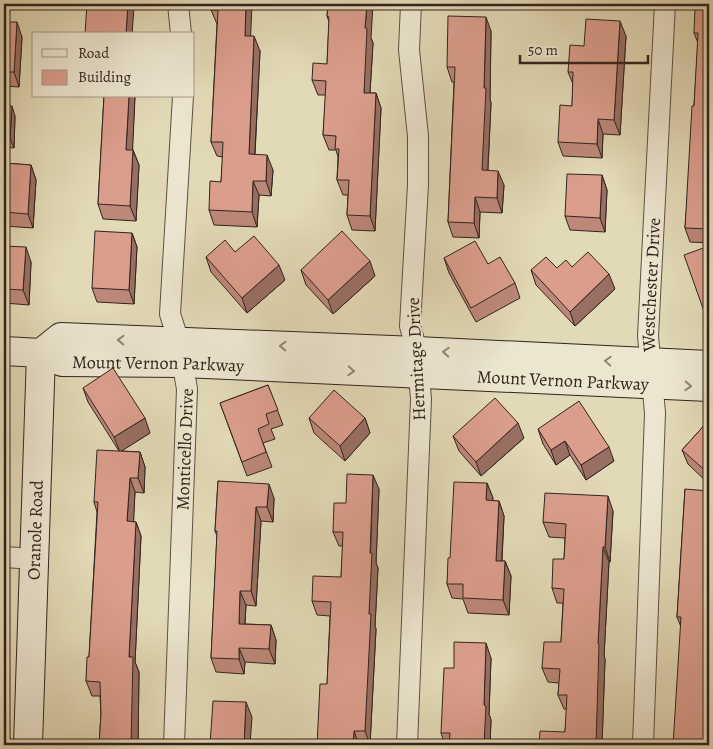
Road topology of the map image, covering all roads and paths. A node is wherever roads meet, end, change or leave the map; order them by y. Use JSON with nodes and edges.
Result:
{"nodes":[{"id":1,"x":178,"y":4,"type":"edge"},
{"id":2,"x":411,"y":4,"type":"edge"},
{"id":3,"x":666,"y":4,"type":"edge"},
{"id":4,"x":180,"y":32,"type":"edge"},
{"id":5,"x":183,"y":98,"type":"edge"},
{"id":6,"x":4,"y":351,"type":"edge"},
{"id":7,"x":42,"y":353,"type":"junction"},
{"id":8,"x":181,"y":353,"type":"junction"},
{"id":9,"x":418,"y":362,"type":"junction"},
{"id":10,"x":709,"y":365,"type":"edge"},
{"id":11,"x":652,"y":374,"type":"junction"},
{"id":12,"x":709,"y":387,"type":"edge"},
{"id":13,"x":4,"y":557,"type":"edge"},
{"id":14,"x":35,"y":559,"type":"junction"},
{"id":15,"x":28,"y":745,"type":"edge"},
{"id":16,"x":174,"y":745,"type":"edge"},
{"id":17,"x":407,"y":745,"type":"edge"},
{"id":18,"x":643,"y":745,"type":"edge"}],
"edges":[{"from":1,"to":4,"type":"street"},
{"from":2,"to":9,"type":"street","name":"Hermitage Drive"},
{"from":3,"to":11,"type":"street","name":"Westchester Drive"},
{"from":5,"to":8,"type":"street","name":"Monticello Drive"},
{"from":6,"to":7,"type":"street"},
{"from":7,"to":8,"type":"street","name":"Mount Vernon Parkway"},
{"from":7,"to":14,"type":"street","name":"Oranole Road"},
{"from":8,"to":9,"type":"street","name":"Mount Vernon Parkway"},
{"from":8,"to":16,"type":"street","name":"Monticello Drive"},
{"from":9,"to":11,"type":"street","name":"Mount Vernon Parkway"},
{"from":9,"to":17,"type":"street","name":"Hermitage Drive"},
{"from":10,"to":11,"type":"street","name":"Mount Vernon Parkway"},
{"from":11,"to":12,"type":"street","name":"Mount Vernon Parkway","one_way":true},
{"from":11,"to":18,"type":"street","name":"Westchester Drive"},
{"from":13,"to":14,"type":"street"},
{"from":14,"to":15,"type":"street","name":"Oranole Road"}]}
